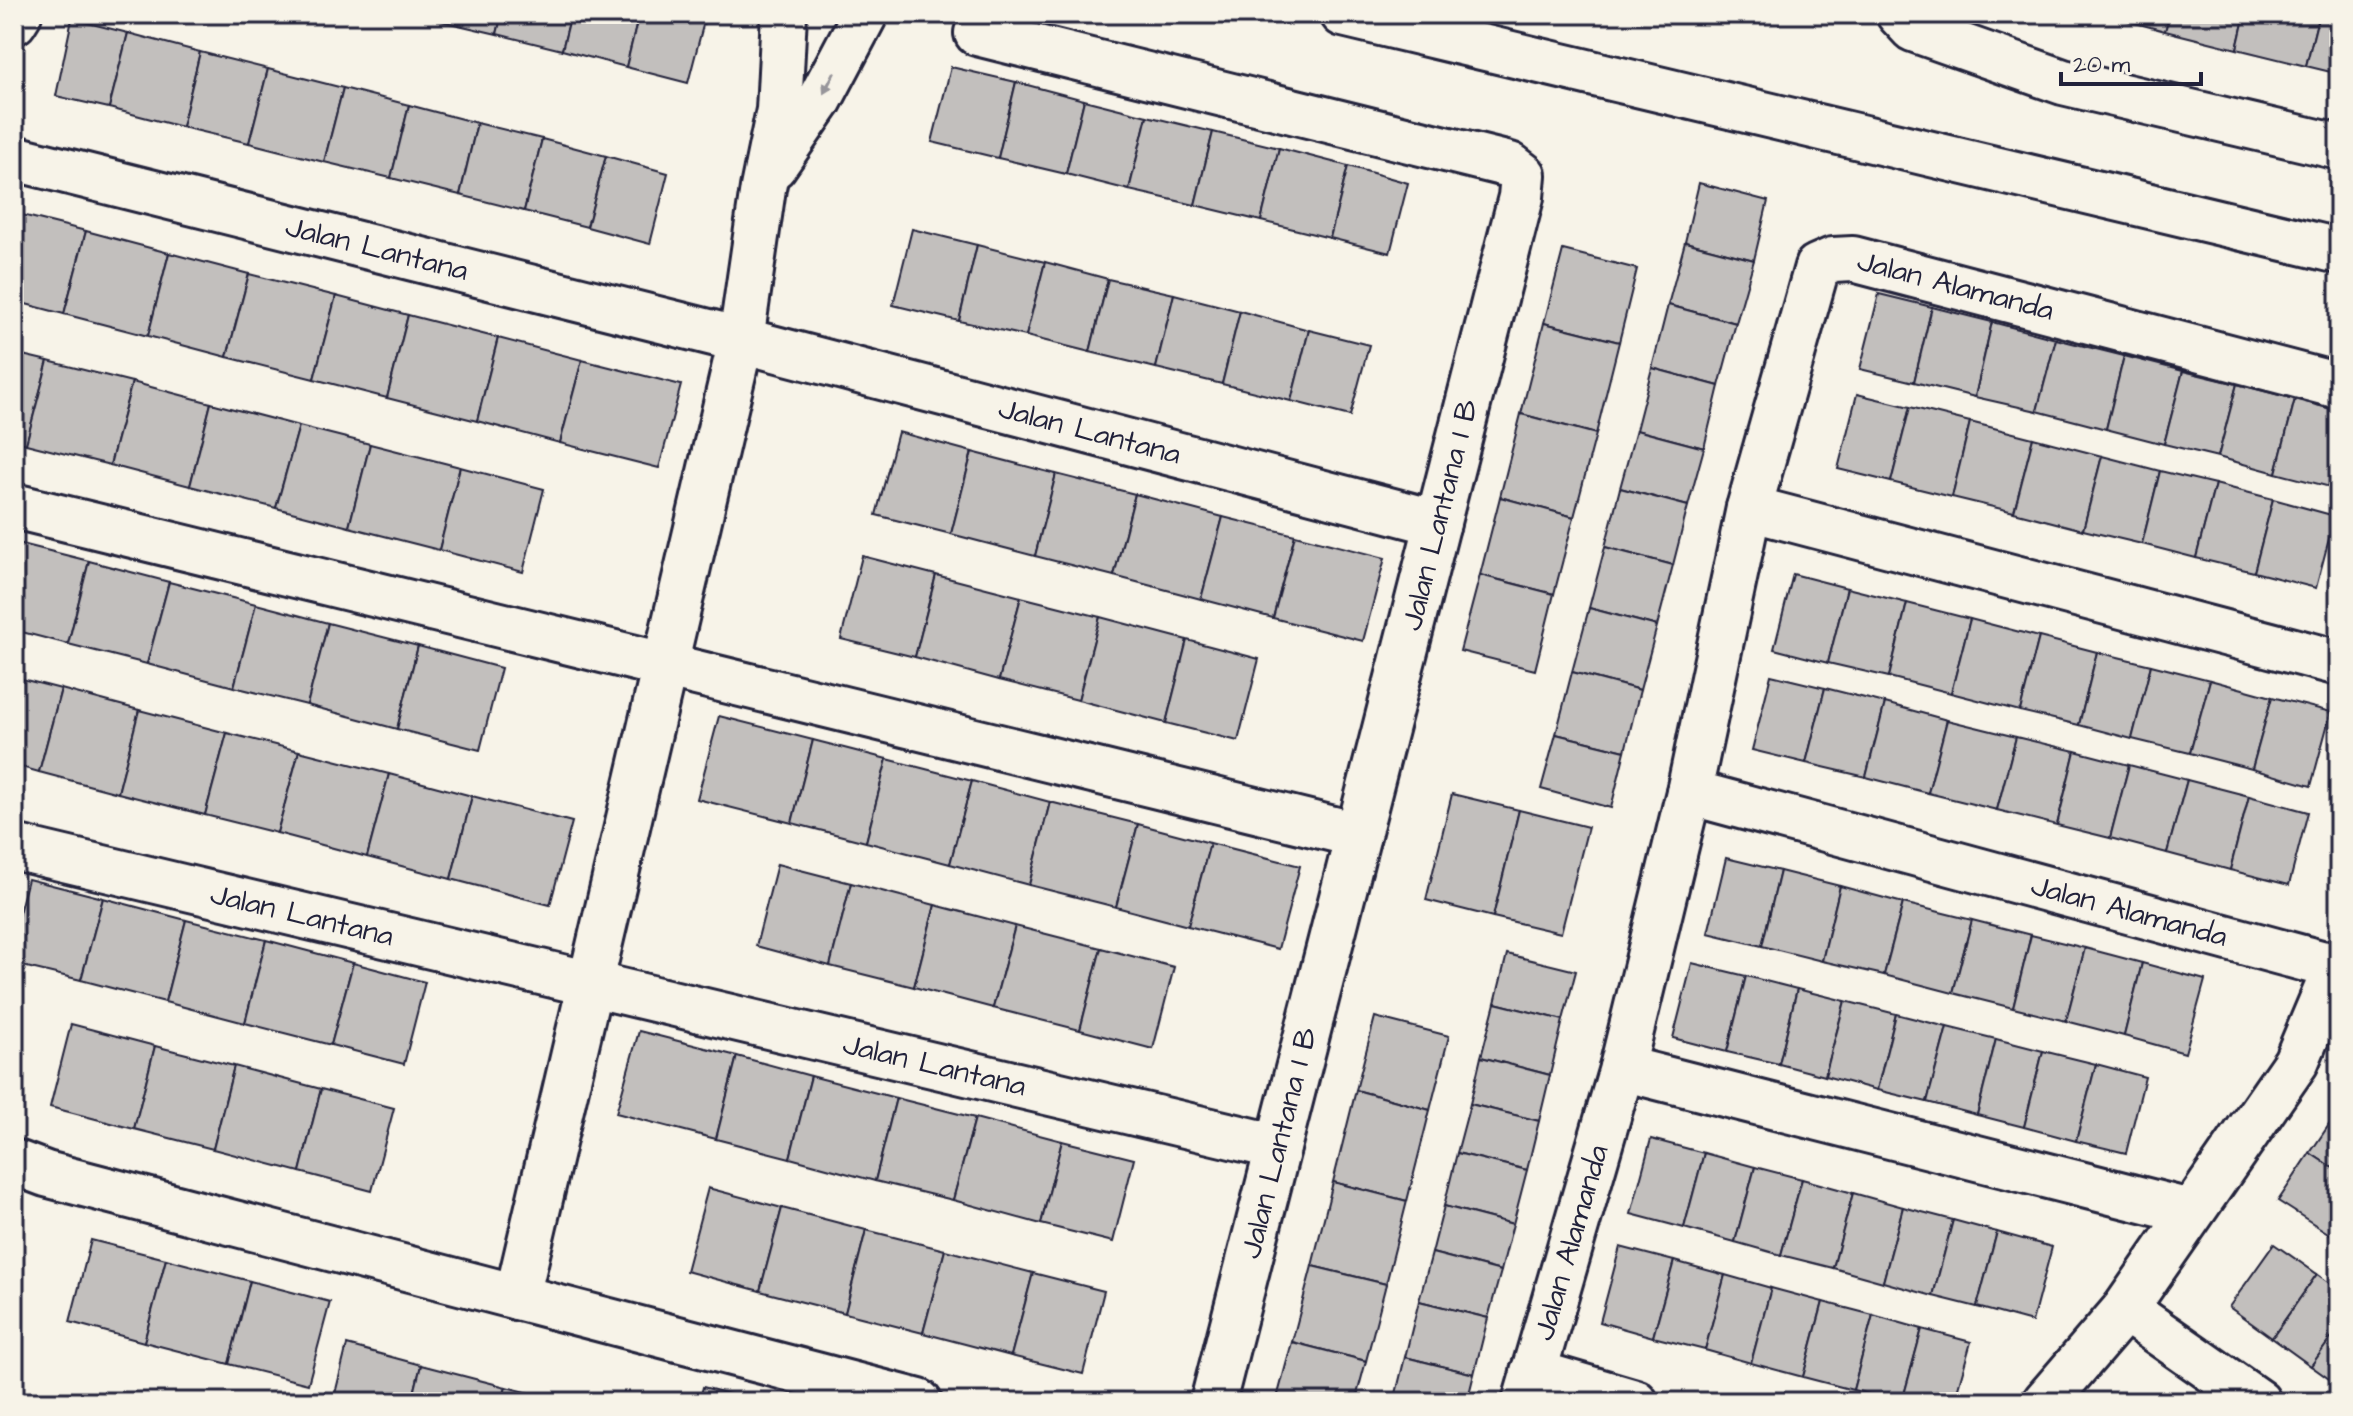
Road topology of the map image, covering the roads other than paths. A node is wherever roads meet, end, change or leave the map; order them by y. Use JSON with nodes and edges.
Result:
{"nodes":[{"id":1,"x":19,"y":14,"type":"edge"},
{"id":2,"x":784,"y":14,"type":"edge"},
{"id":3,"x":865,"y":14,"type":"edge"},
{"id":4,"x":1343,"y":14,"type":"edge"},
{"id":5,"x":1899,"y":14,"type":"edge"},
{"id":6,"x":14,"y":22,"type":"edge"},
{"id":7,"x":977,"y":33,"type":"dead end"},
{"id":8,"x":2339,"y":147,"type":"edge"},
{"id":9,"x":14,"y":158,"type":"edge"},
{"id":10,"x":766,"y":178,"type":"junction"},
{"id":11,"x":2339,"y":251,"type":"edge"},
{"id":12,"x":741,"y":340,"type":"junction"},
{"id":13,"x":2339,"y":386,"type":"edge"},
{"id":14,"x":14,"y":506,"type":"edge"},
{"id":15,"x":1749,"y":508,"type":"junction"},
{"id":16,"x":1438,"y":523,"type":"junction"},
{"id":17,"x":2339,"y":663,"type":"edge"},
{"id":18,"x":663,"y":667,"type":"junction"},
{"id":19,"x":1689,"y":792,"type":"junction"},
{"id":20,"x":1358,"y":835,"type":"junction"},
{"id":21,"x":14,"y":847,"type":"edge"},
{"id":22,"x":2338,"y":965,"type":"edge"},
{"id":23,"x":590,"y":982,"type":"junction"},
{"id":24,"x":1622,"y":1068,"type":"junction"},
{"id":25,"x":1278,"y":1147,"type":"junction"},
{"id":26,"x":14,"y":1162,"type":"edge"},
{"id":27,"x":2190,"y":1212,"type":"junction"},
{"id":28,"x":517,"y":1297,"type":"junction"},
{"id":29,"x":2125,"y":1309,"type":"junction"},
{"id":30,"x":1529,"y":1387,"type":"edge"},
{"id":31,"x":919,"y":1402,"type":"edge"},
{"id":32,"x":1213,"y":1402,"type":"edge"},
{"id":33,"x":1635,"y":1402,"type":"edge"},
{"id":34,"x":2045,"y":1402,"type":"edge"},
{"id":35,"x":2258,"y":1402,"type":"edge"}],
"edges":[{"from":1,"to":6,"type":"street"},
{"from":2,"to":10,"type":"street"},
{"from":3,"to":10,"type":"street","one_way":true},
{"from":4,"to":11,"type":"street"},
{"from":5,"to":8,"type":"street"},
{"from":7,"to":16,"type":"street","name":"Jalan Lantana I B"},
{"from":9,"to":12,"type":"street","name":"Jalan Lantana"},
{"from":10,"to":12,"type":"street"},
{"from":12,"to":16,"type":"street","name":"Jalan Lantana"},
{"from":12,"to":18,"type":"street"},
{"from":13,"to":15,"type":"street","name":"Jalan Alamanda"},
{"from":14,"to":18,"type":"street"},
{"from":15,"to":17,"type":"street"},
{"from":15,"to":19,"type":"street","name":"Jalan Alamanda"},
{"from":16,"to":20,"type":"street","name":"Jalan Lantana I B"},
{"from":18,"to":20,"type":"street"},
{"from":18,"to":23,"type":"street"},
{"from":19,"to":22,"type":"street","name":"Jalan Alamanda"},
{"from":19,"to":24,"type":"street","name":"Jalan Alamanda"},
{"from":20,"to":25,"type":"street","name":"Jalan Lantana I B"},
{"from":21,"to":23,"type":"street","name":"Jalan Lantana"},
{"from":22,"to":27,"type":"street","name":"Jalan Alamanda"},
{"from":23,"to":25,"type":"street","name":"Jalan Lantana"},
{"from":23,"to":28,"type":"street"},
{"from":24,"to":27,"type":"street"},
{"from":24,"to":30,"type":"street","name":"Jalan Alamanda"},
{"from":25,"to":32,"type":"street","name":"Jalan Lantana I B"},
{"from":26,"to":28,"type":"street"},
{"from":27,"to":29,"type":"street","name":"Jalan Alamanda"},
{"from":28,"to":31,"type":"street"},
{"from":29,"to":34,"type":"street","name":"Jalan Alamanda"},
{"from":29,"to":35,"type":"street"},
{"from":30,"to":33,"type":"street","name":"Jalan Alamanda"}]}
